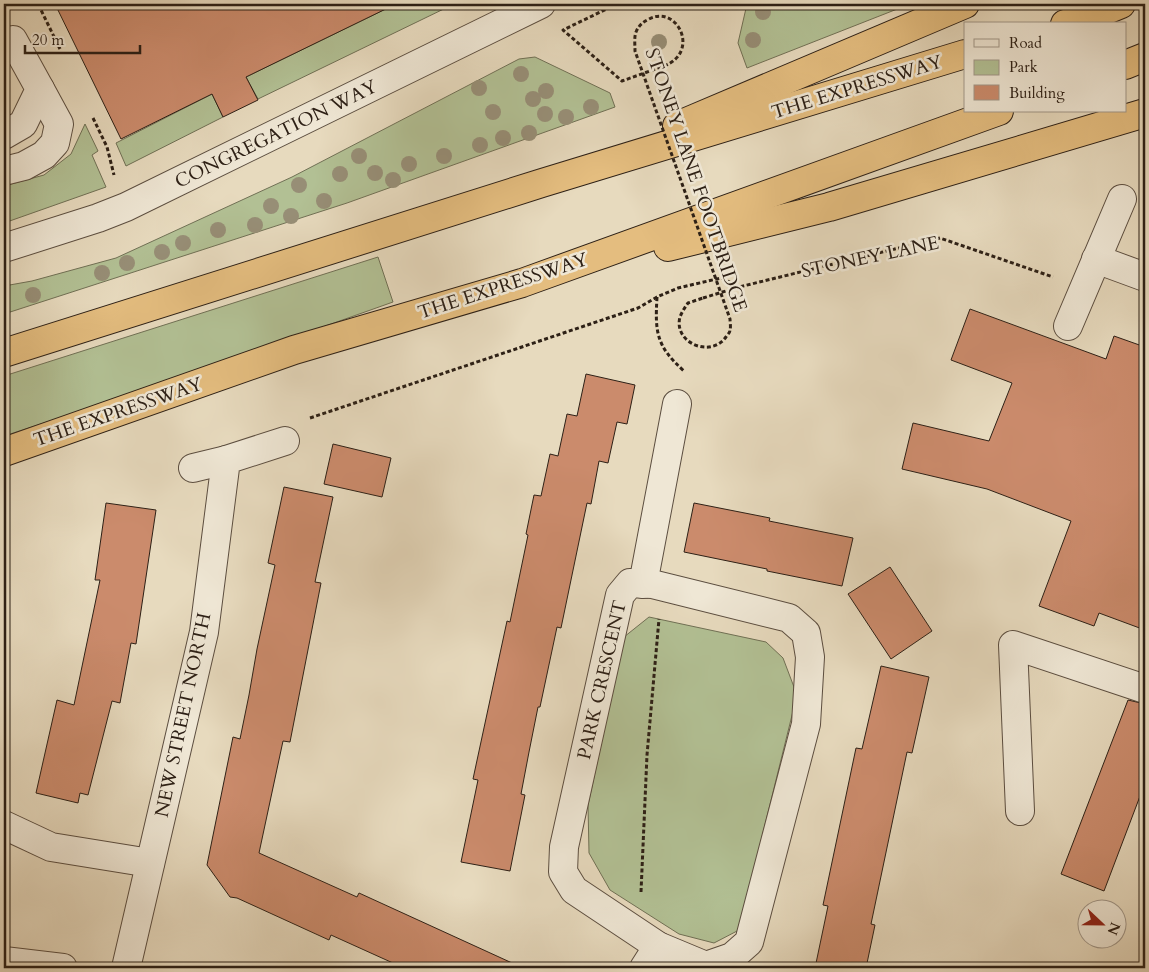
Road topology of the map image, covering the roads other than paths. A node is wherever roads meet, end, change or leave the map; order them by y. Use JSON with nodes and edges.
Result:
{"nodes":[{"id":1,"x":541,"y":4,"type":"edge"},
{"id":2,"x":965,"y":4,"type":"edge"},
{"id":3,"x":1121,"y":4,"type":"edge"},
{"id":4,"x":1072,"y":22,"type":"edge"},
{"id":5,"x":13,"y":40,"type":"dead end"},
{"id":6,"x":964,"y":54,"type":"edge"},
{"id":7,"x":1145,"y":57,"type":"edge"},
{"id":8,"x":1126,"y":65,"type":"edge"},
{"id":9,"x":40,"y":89,"type":"junction"},
{"id":10,"x":996,"y":112,"type":"edge"},
{"id":11,"x":1145,"y":113,"type":"edge"},
{"id":12,"x":4,"y":135,"type":"edge"},
{"id":13,"x":4,"y":171,"type":"edge"},
{"id":14,"x":542,"y":183,"type":"junction"},
{"id":15,"x":1122,"y":199,"type":"dead end"},
{"id":16,"x":4,"y":248,"type":"edge"},
{"id":17,"x":1096,"y":259,"type":"junction"},
{"id":18,"x":1145,"y":277,"type":"edge"},
{"id":19,"x":522,"y":283,"type":"junction"},
{"id":20,"x":1068,"y":326,"type":"dead end"},
{"id":21,"x":4,"y":353,"type":"edge"},
{"id":22,"x":677,"y":404,"type":"dead end"},
{"id":23,"x":285,"y":441,"type":"road end"},
{"id":24,"x":4,"y":452,"type":"edge"},
{"id":25,"x":226,"y":460,"type":"junction"},
{"id":26,"x":193,"y":468,"type":"dead end"},
{"id":27,"x":643,"y":584,"type":"junction"},
{"id":28,"x":1145,"y":689,"type":"edge"},
{"id":29,"x":1020,"y":811,"type":"dead end"},
{"id":30,"x":4,"y":826,"type":"edge"},
{"id":31,"x":150,"y":863,"type":"junction"},
{"id":32,"x":651,"y":957,"type":"edge"},
{"id":33,"x":4,"y":961,"type":"edge"},
{"id":34,"x":63,"y":968,"type":"edge"},
{"id":35,"x":126,"y":968,"type":"edge"}],
"edges":[{"from":1,"to":16,"type":"street","name":"CONGREGATION WAY"},
{"from":2,"to":14,"type":"highway"},
{"from":3,"to":4,"type":"highway"},
{"from":5,"to":9,"type":"street"},
{"from":6,"to":14,"type":"highway","name":"THE EXPRESSWAY"},
{"from":7,"to":8,"type":"highway"},
{"from":9,"to":12,"type":"street"},
{"from":9,"to":13,"type":"street"},
{"from":10,"to":19,"type":"highway","name":"THE EXPRESSWAY"},
{"from":11,"to":19,"type":"highway"},
{"from":14,"to":21,"type":"highway","name":"THE EXPRESSWAY"},
{"from":15,"to":17,"type":"street"},
{"from":17,"to":18,"type":"street"},
{"from":17,"to":20,"type":"street"},
{"from":19,"to":24,"type":"highway","name":"THE EXPRESSWAY"},
{"from":22,"to":27,"type":"street"},
{"from":23,"to":25,"type":"street"},
{"from":25,"to":26,"type":"street"},
{"from":25,"to":31,"type":"street","name":"NEW STREET NORTH"},
{"from":27,"to":32,"type":"street","name":"PARK CRESCENT"},
{"from":27,"to":32,"type":"street","name":"PARK CRESCENT"},
{"from":28,"to":29,"type":"street"},
{"from":30,"to":31,"type":"street"},
{"from":31,"to":35,"type":"street","name":"NEW STREET NORTH"},
{"from":33,"to":34,"type":"street"}]}
